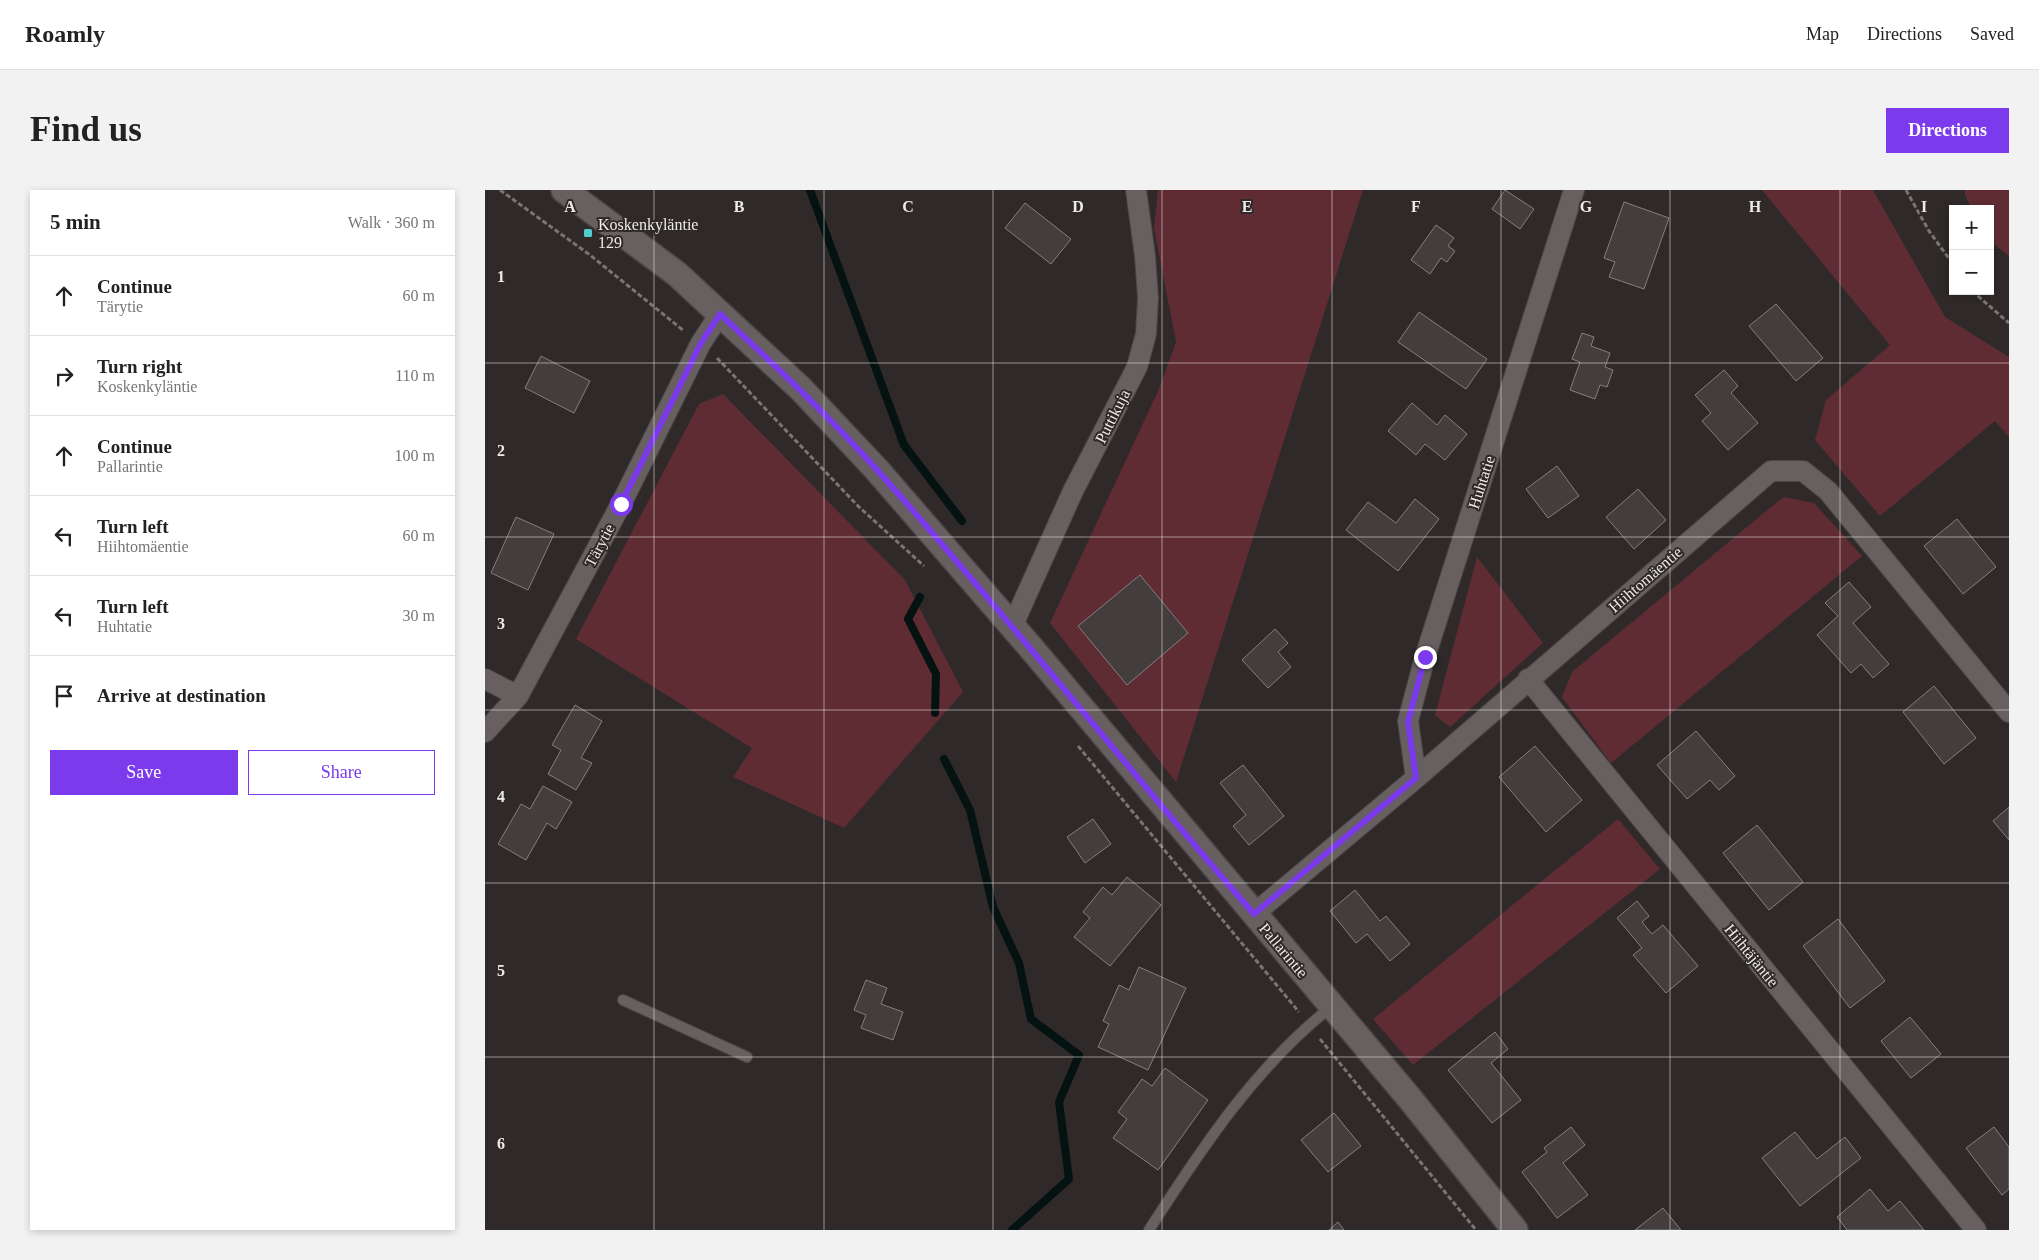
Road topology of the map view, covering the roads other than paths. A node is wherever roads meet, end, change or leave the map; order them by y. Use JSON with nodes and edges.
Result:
{"nodes":[{"id":1,"x":564,"y":190,"type":"edge"},
{"id":2,"x":1135,"y":190,"type":"edge"},
{"id":3,"x":1574,"y":190,"type":"edge"},
{"id":4,"x":720,"y":314,"type":"junction"},
{"id":5,"x":1012,"y":626,"type":"junction"},
{"id":6,"x":485,"y":679,"type":"edge"},
{"id":7,"x":1528,"y":680,"type":"junction"},
{"id":8,"x":518,"y":696,"type":"junction"},
{"id":9,"x":2009,"y":712,"type":"edge"},
{"id":10,"x":485,"y":732,"type":"edge"},
{"id":11,"x":1416,"y":778,"type":"junction"},
{"id":12,"x":1254,"y":914,"type":"junction"},
{"id":13,"x":623,"y":1000,"type":"dead end"},
{"id":14,"x":1331,"y":1007,"type":"junction"},
{"id":15,"x":747,"y":1057,"type":"dead end"},
{"id":16,"x":1149,"y":1230,"type":"edge"},
{"id":17,"x":1515,"y":1230,"type":"edge"},
{"id":18,"x":1976,"y":1230,"type":"edge"}],
"edges":[{"from":1,"to":4,"type":"street","name":"Pallarintie"},
{"from":2,"to":5,"type":"street","name":"Puttikuja"},
{"from":3,"to":11,"type":"street","name":"Huhtatie"},
{"from":4,"to":5,"type":"street","name":"Pallarintie"},
{"from":4,"to":8,"type":"street","name":"Tärytie"},
{"from":5,"to":12,"type":"street","name":"Pallarintie"},
{"from":6,"to":8,"type":"street"},
{"from":7,"to":9,"type":"street","name":"Hiihtomäentie"},
{"from":7,"to":11,"type":"street","name":"Hiihtomäentie"},
{"from":7,"to":18,"type":"street","name":"Hiihtäjäntie"},
{"from":8,"to":10,"type":"street","name":"Tärytie"},
{"from":11,"to":12,"type":"street","name":"Hiihtomäentie"},
{"from":12,"to":14,"type":"street","name":"Pallarintie"},
{"from":13,"to":15,"type":"lane"},
{"from":14,"to":16,"type":"lane"},
{"from":14,"to":17,"type":"street","name":"Pallarintie"}]}
